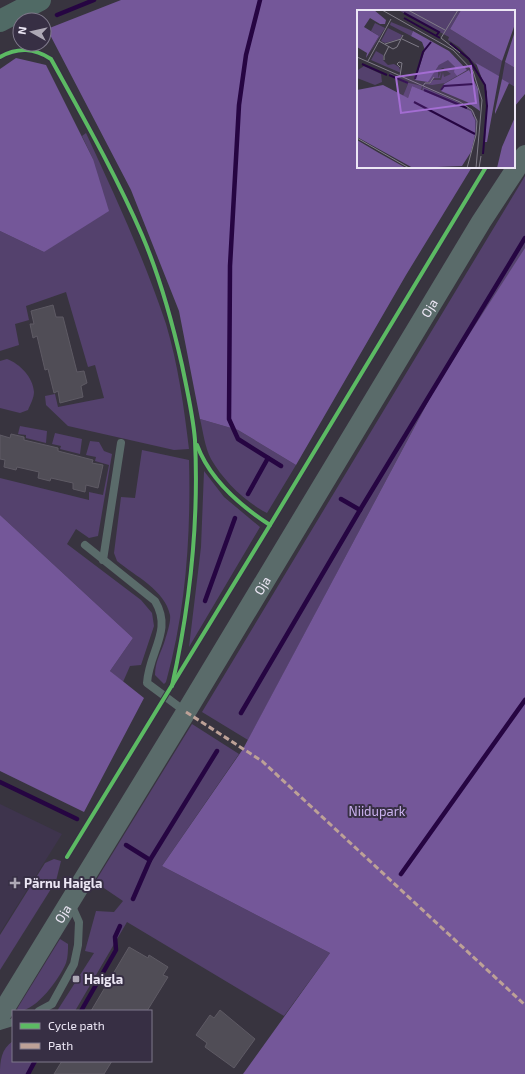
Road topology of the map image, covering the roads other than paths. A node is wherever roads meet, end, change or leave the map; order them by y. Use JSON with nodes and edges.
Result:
{"nodes":[{"id":1,"x":40,"y":0,"type":"edge"},
{"id":2,"x":0,"y":21,"type":"edge"},
{"id":3,"x":525,"y":155,"type":"edge"},
{"id":4,"x":121,"y":443,"type":"dead end"},
{"id":5,"x":85,"y":546,"type":"dead end"},
{"id":6,"x":103,"y":560,"type":"junction"},
{"id":7,"x":186,"y":712,"type":"junction"},
{"id":8,"x":70,"y":901,"type":"junction"},
{"id":9,"x":41,"y":1010,"type":"edge"},
{"id":10,"x":3,"y":1018,"type":"edge"}],
"edges":[{"from":1,"to":2,"type":"highway"},
{"from":3,"to":7,"type":"street","name":"Oja"},
{"from":4,"to":6,"type":"lane"},
{"from":5,"to":6,"type":"lane"},
{"from":6,"to":7,"type":"lane"},
{"from":7,"to":8,"type":"street","name":"Oja"},
{"from":8,"to":9,"type":"lane"},
{"from":8,"to":10,"type":"street","name":"Oja"}]}
